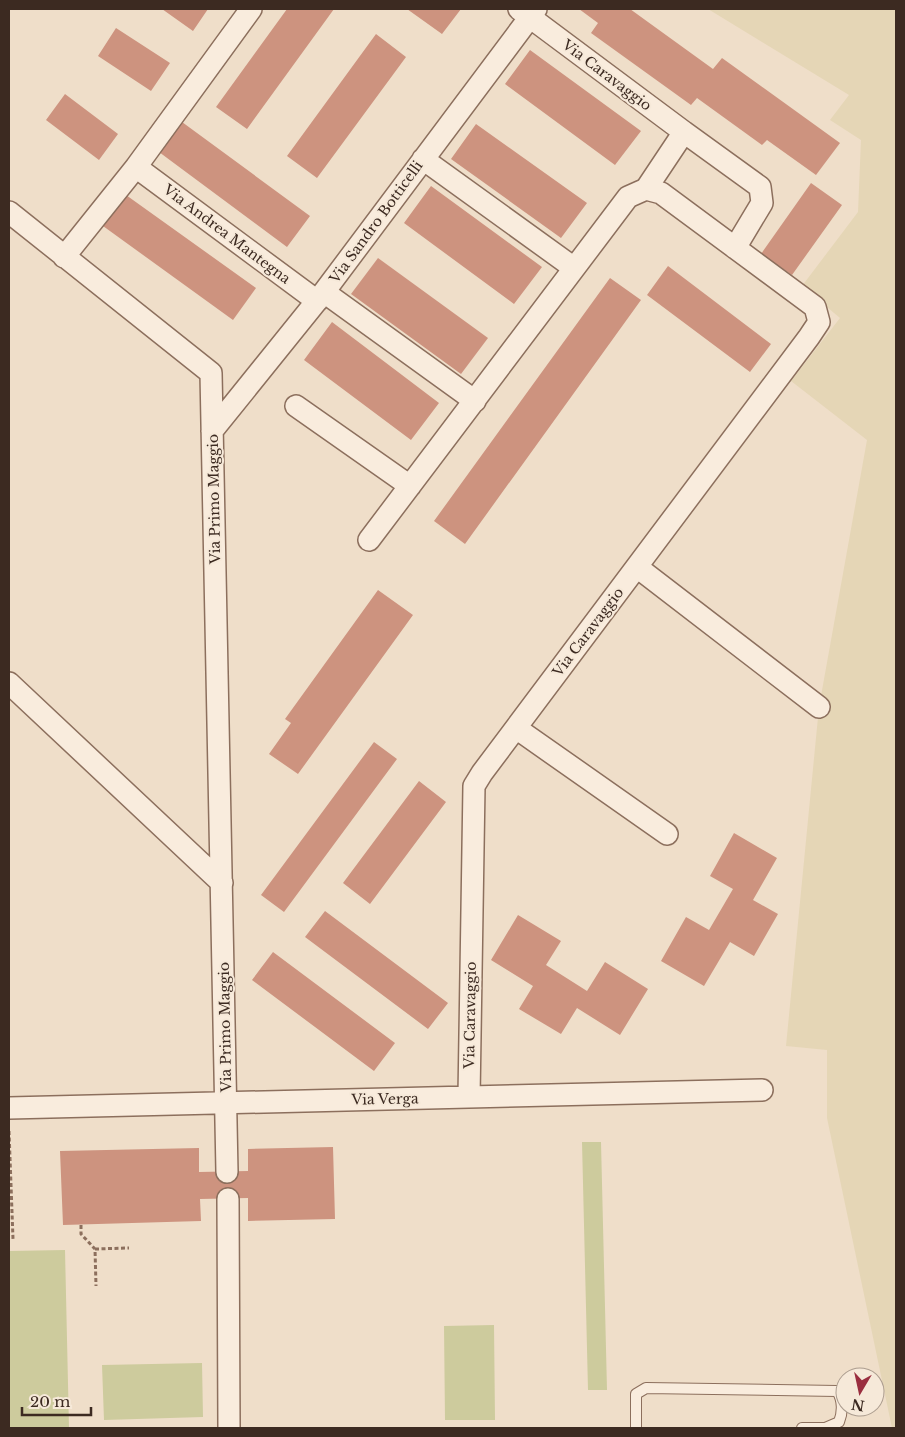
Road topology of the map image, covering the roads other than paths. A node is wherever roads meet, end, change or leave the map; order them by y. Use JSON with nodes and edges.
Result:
{"nodes":[{"id":1,"x":251,"y":9,"type":"edge"},
{"id":2,"x":528,"y":12,"type":"edge"},
{"id":3,"x":684,"y":132,"type":"junction"},
{"id":4,"x":423,"y":158,"type":"junction"},
{"id":5,"x":136,"y":166,"type":"junction"},
{"id":6,"x":646,"y":189,"type":"junction"},
{"id":7,"x":9,"y":212,"type":"edge"},
{"id":8,"x":735,"y":248,"type":"junction"},
{"id":9,"x":64,"y":256,"type":"junction"},
{"id":10,"x":574,"y":268,"type":"junction"},
{"id":11,"x":321,"y":297,"type":"junction"},
{"id":12,"x":474,"y":401,"type":"junction"},
{"id":13,"x":296,"y":406,"type":"dead end"},
{"id":14,"x":212,"y":431,"type":"junction"},
{"id":15,"x":410,"y":486,"type":"junction"},
{"id":16,"x":369,"y":540,"type":"dead end"},
{"id":17,"x":636,"y":567,"type":"junction"},
{"id":18,"x":9,"y":683,"type":"edge"},
{"id":19,"x":819,"y":707,"type":"dead end"},
{"id":20,"x":516,"y":728,"type":"junction"},
{"id":21,"x":667,"y":834,"type":"dead end"},
{"id":22,"x":222,"y":883,"type":"junction"},
{"id":23,"x":762,"y":1090,"type":"dead end"},
{"id":24,"x":469,"y":1097,"type":"junction"},
{"id":25,"x":226,"y":1103,"type":"junction"},
{"id":26,"x":9,"y":1108,"type":"edge"},
{"id":27,"x":228,"y":1172,"type":"dead end"},
{"id":28,"x":228,"y":1199,"type":"dead end"},
{"id":29,"x":229,"y":1428,"type":"edge"},
{"id":30,"x":636,"y":1428,"type":"edge"},
{"id":31,"x":802,"y":1428,"type":"edge"}],
"edges":[{"from":1,"to":5,"type":"street"},
{"from":2,"to":3,"type":"street","name":"Via Caravaggio"},
{"from":2,"to":4,"type":"street","name":"Via Sandro Botticelli"},
{"from":3,"to":6,"type":"street"},
{"from":3,"to":8,"type":"street","name":"Via Caravaggio"},
{"from":4,"to":10,"type":"street"},
{"from":4,"to":11,"type":"street","name":"Via Sandro Botticelli"},
{"from":5,"to":9,"type":"street"},
{"from":5,"to":11,"type":"street","name":"Via Andrea Mantegna"},
{"from":6,"to":8,"type":"street","name":"Via Caravaggio"},
{"from":6,"to":10,"type":"street"},
{"from":7,"to":9,"type":"street","name":"Via Primo Maggio"},
{"from":8,"to":17,"type":"street","name":"Via Caravaggio"},
{"from":9,"to":14,"type":"street","name":"Via Primo Maggio"},
{"from":10,"to":12,"type":"street"},
{"from":11,"to":12,"type":"street"},
{"from":11,"to":14,"type":"street","name":"Via Sandro Botticelli"},
{"from":12,"to":15,"type":"street"},
{"from":13,"to":15,"type":"street"},
{"from":14,"to":22,"type":"street","name":"Via Primo Maggio"},
{"from":15,"to":16,"type":"street"},
{"from":17,"to":19,"type":"street"},
{"from":17,"to":20,"type":"street","name":"Via Caravaggio"},
{"from":18,"to":22,"type":"street"},
{"from":20,"to":21,"type":"street"},
{"from":20,"to":24,"type":"street","name":"Via Caravaggio"},
{"from":22,"to":25,"type":"street","name":"Via Primo Maggio"},
{"from":23,"to":24,"type":"street","name":"Via Verga"},
{"from":24,"to":25,"type":"street","name":"Via Verga"},
{"from":25,"to":26,"type":"street","name":"Via Verga"},
{"from":25,"to":27,"type":"street","name":"Via Primo Maggio"},
{"from":28,"to":29,"type":"street"},
{"from":30,"to":31,"type":"lane"}]}
